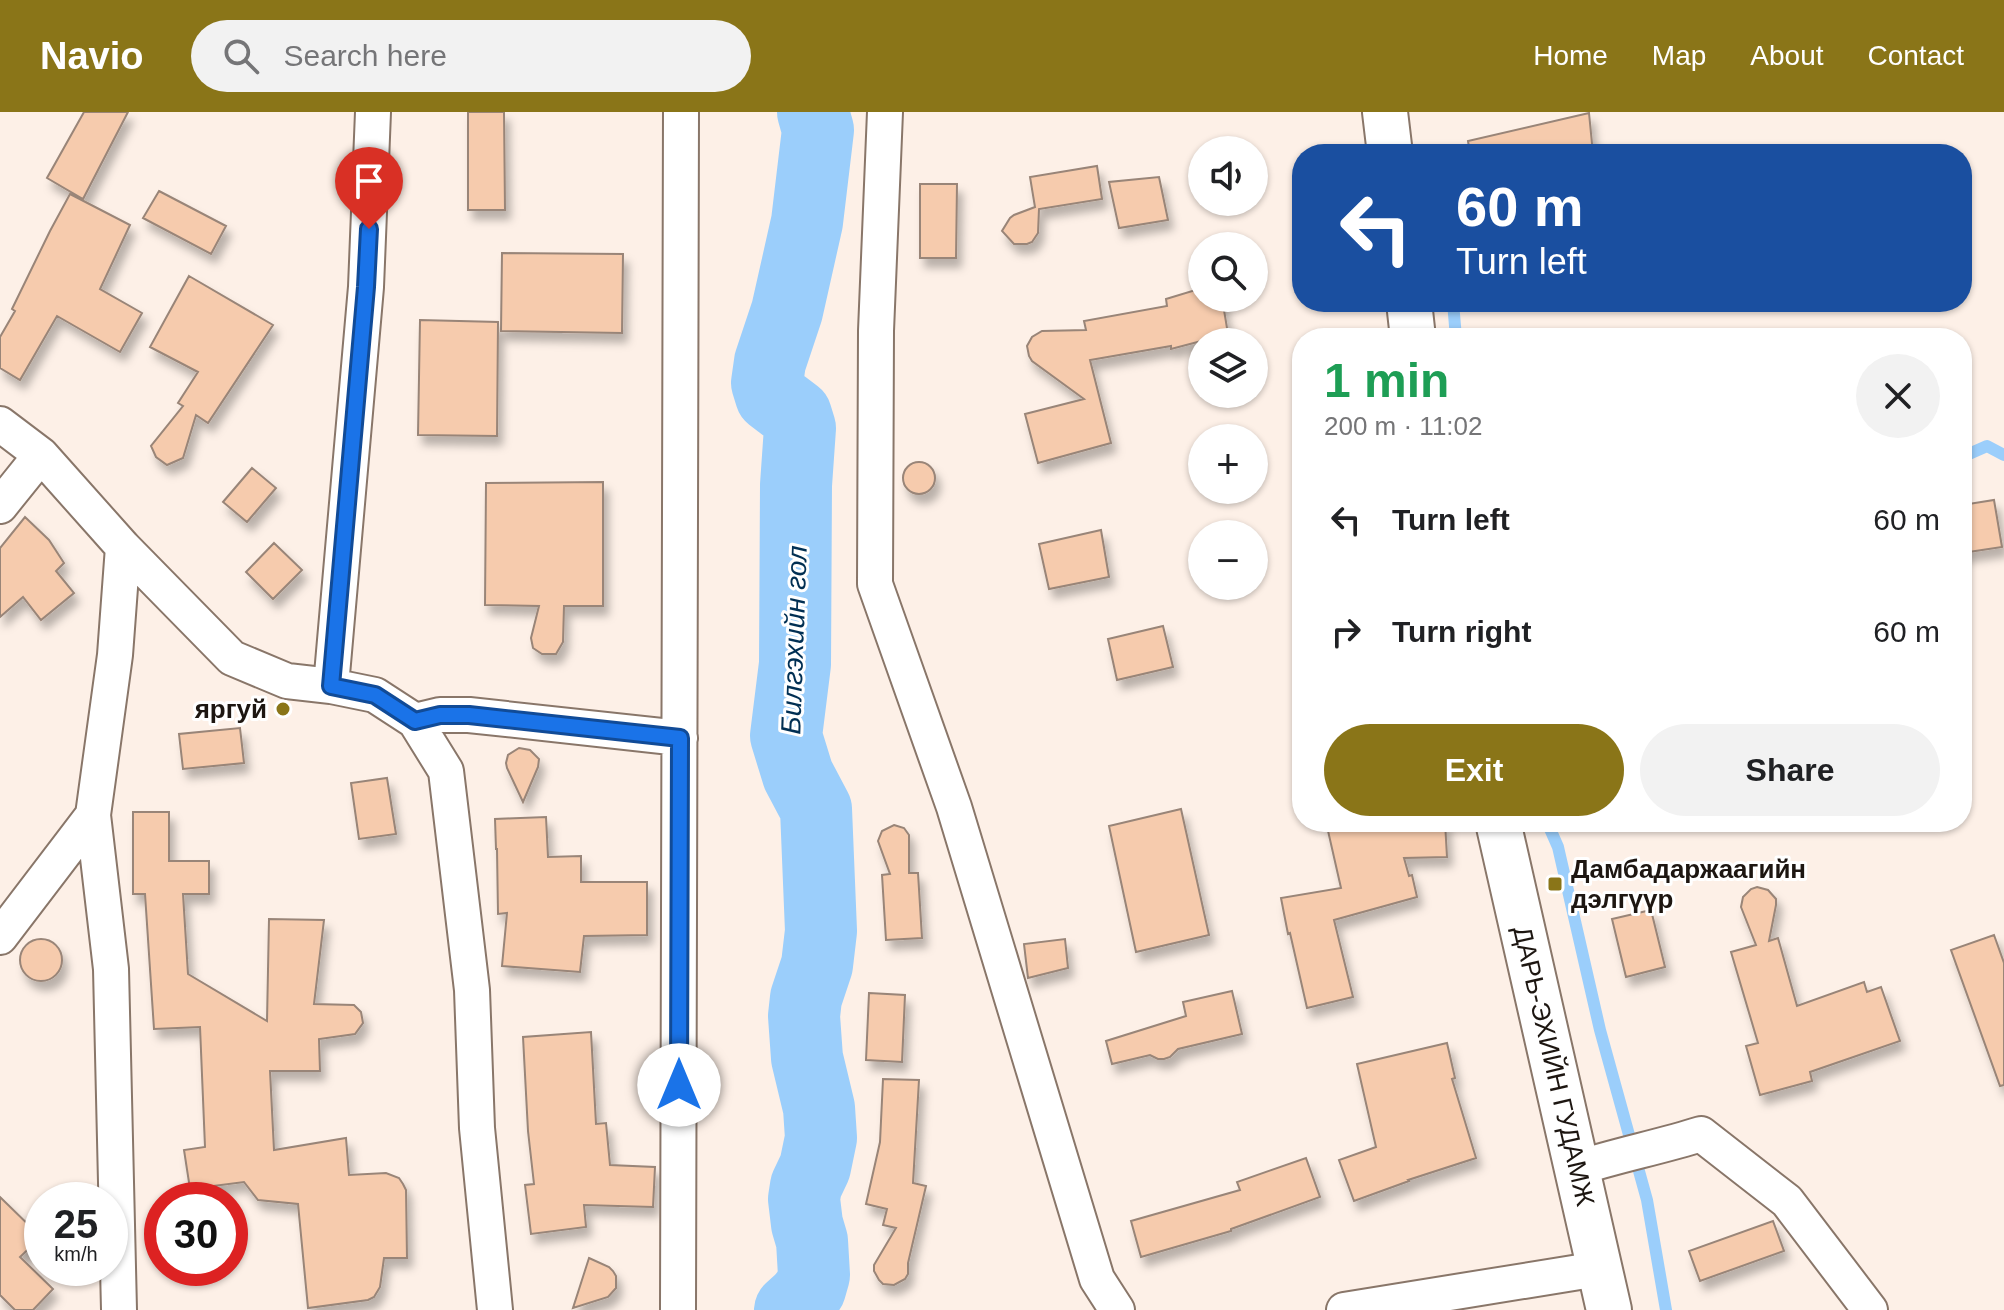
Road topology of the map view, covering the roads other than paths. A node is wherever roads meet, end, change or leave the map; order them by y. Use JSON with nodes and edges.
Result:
{"nodes":[{"id":1,"x":373,"y":112,"type":"edge"},
{"id":2,"x":681,"y":112,"type":"edge"},
{"id":3,"x":885,"y":112,"type":"edge"},
{"id":4,"x":1385,"y":112,"type":"edge"},
{"id":5,"x":1389,"y":144,"type":"edge"},
{"id":6,"x":0,"y":424,"type":"edge"},
{"id":7,"x":41,"y":455,"type":"junction"},
{"id":8,"x":0,"y":506,"type":"edge"},
{"id":9,"x":123,"y":547,"type":"junction"},
{"id":10,"x":331,"y":686,"type":"junction"},
{"id":11,"x":415,"y":721,"type":"junction"},
{"id":12,"x":680,"y":738,"type":"junction"},
{"id":13,"x":93,"y":815,"type":"junction"},
{"id":14,"x":1501,"y":832,"type":"edge"},
{"id":15,"x":0,"y":937,"type":"edge"},
{"id":16,"x":1598,"y":1162,"type":"junction"},
{"id":17,"x":1604,"y":1290,"type":"edge"},
{"id":18,"x":119,"y":1310,"type":"edge"},
{"id":19,"x":495,"y":1310,"type":"edge"},
{"id":20,"x":678,"y":1310,"type":"edge"},
{"id":21,"x":1117,"y":1310,"type":"edge"},
{"id":22,"x":1344,"y":1310,"type":"edge"},
{"id":23,"x":1870,"y":1310,"type":"edge"}],
"edges":[{"from":1,"to":10,"type":"street"},
{"from":2,"to":12,"type":"street"},
{"from":3,"to":21,"type":"street"},
{"from":4,"to":5,"type":"main road"},
{"from":6,"to":7,"type":"street"},
{"from":7,"to":8,"type":"street"},
{"from":7,"to":9,"type":"street"},
{"from":9,"to":10,"type":"street"},
{"from":9,"to":13,"type":"street"},
{"from":10,"to":11,"type":"street"},
{"from":11,"to":12,"type":"street"},
{"from":11,"to":19,"type":"street"},
{"from":12,"to":20,"type":"street"},
{"from":13,"to":15,"type":"street"},
{"from":13,"to":18,"type":"street"},
{"from":14,"to":16,"type":"main road","name":"ДАРЬ-ЭХИЙН ГУДАМЖ"},
{"from":16,"to":17,"type":"main road","name":"ДАРЬ-ЭХИЙН ГУДАМЖ"},
{"from":16,"to":23,"type":"street"},
{"from":17,"to":22,"type":"street"}]}
